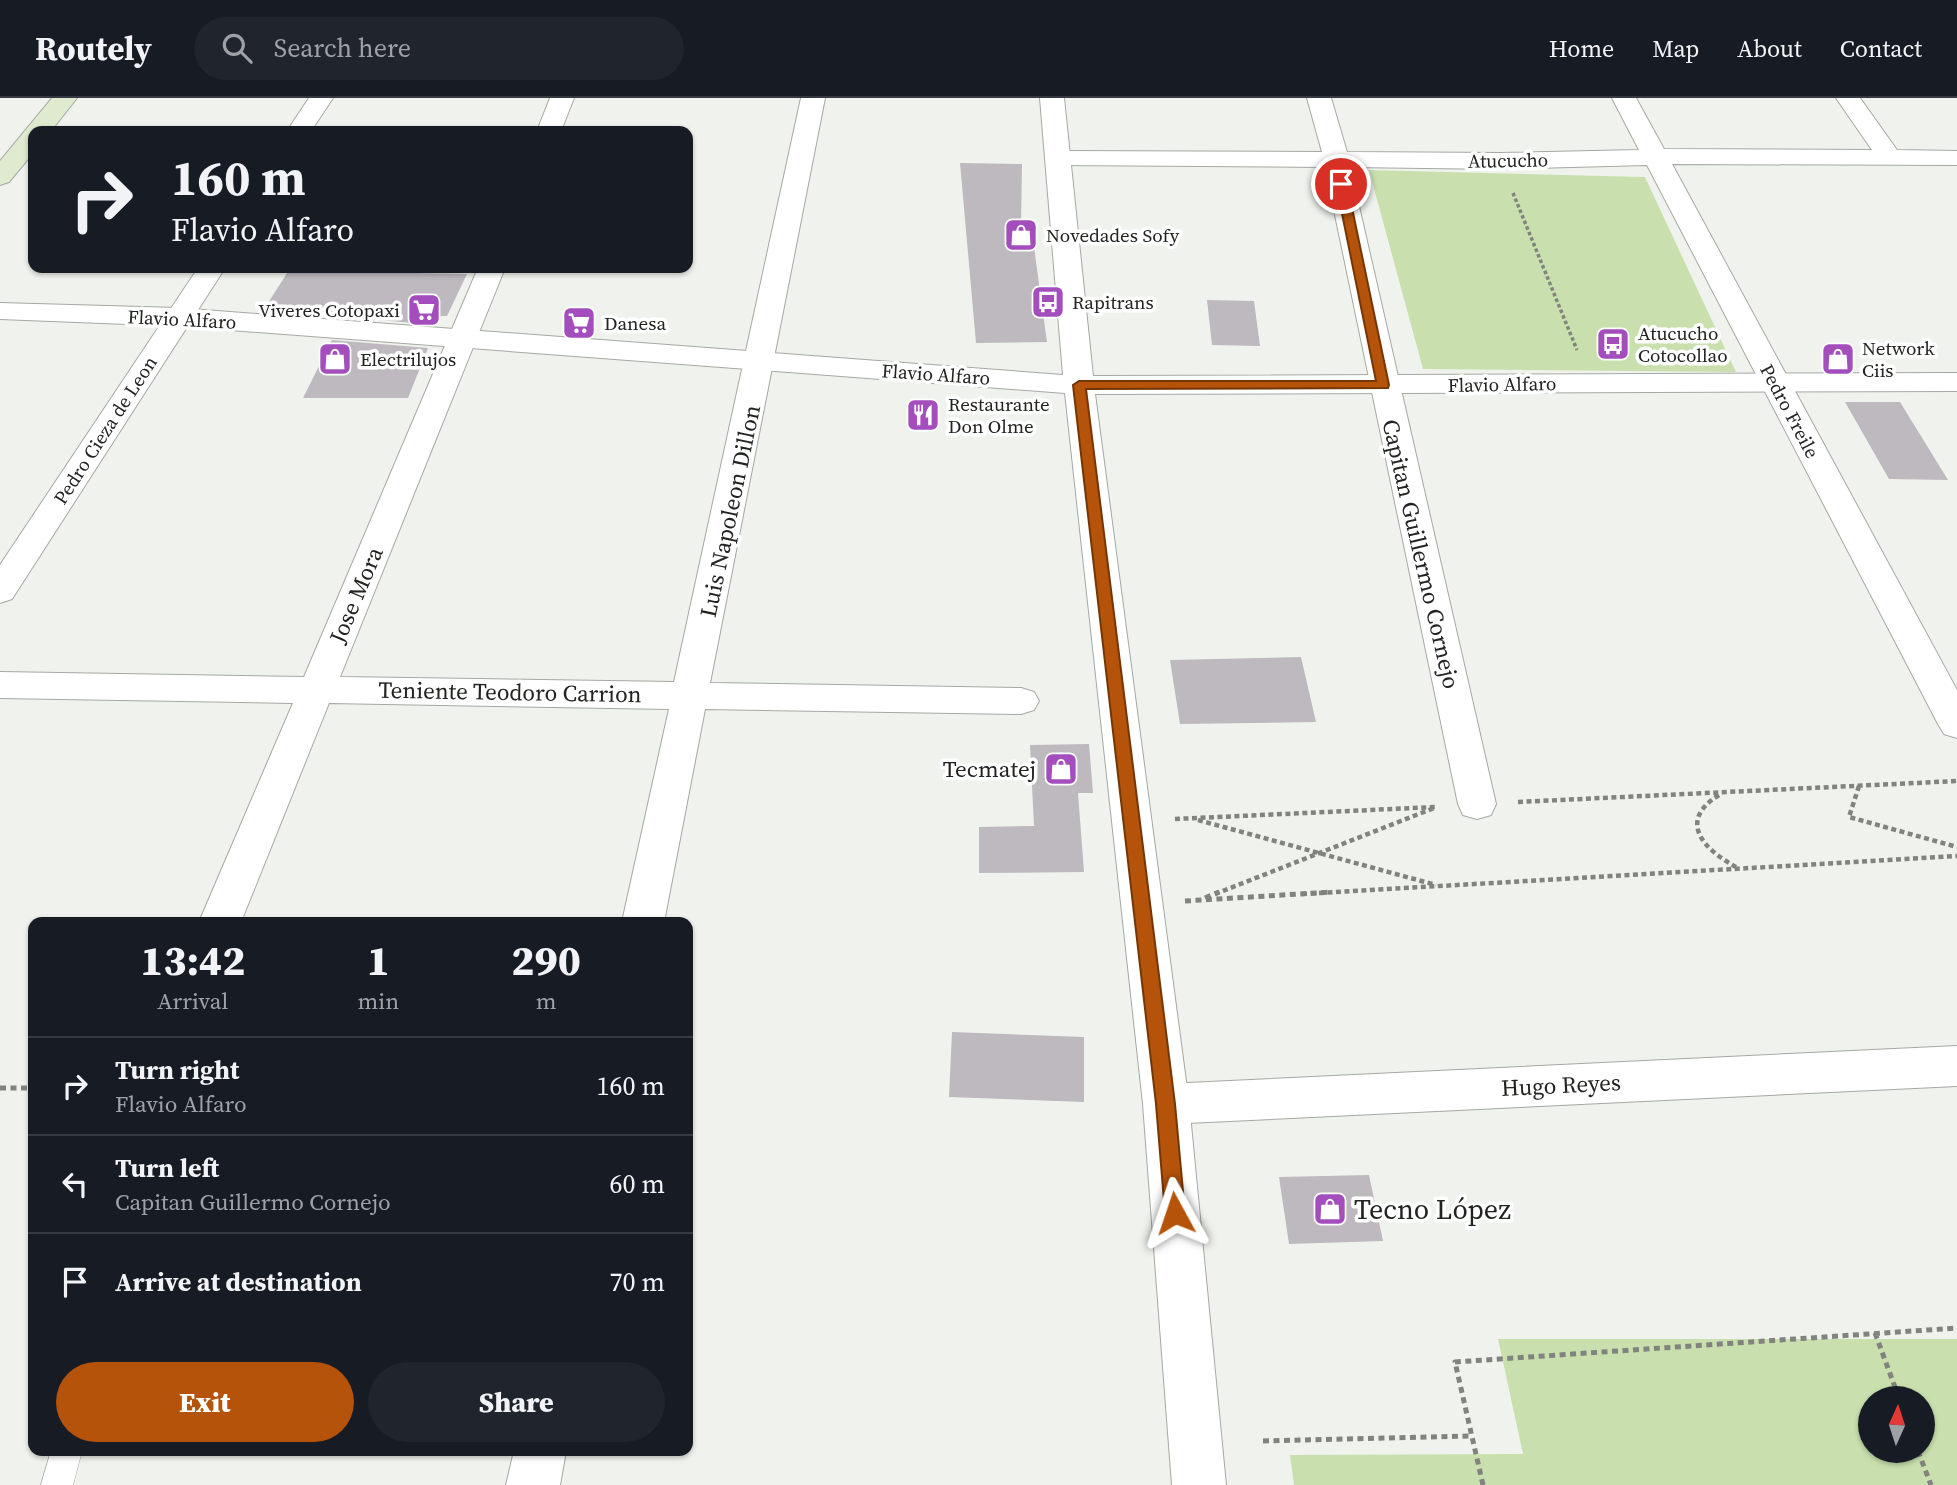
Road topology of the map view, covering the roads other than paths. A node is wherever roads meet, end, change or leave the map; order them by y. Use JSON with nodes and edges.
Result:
{"nodes":[{"id":1,"x":65,"y":98,"type":"edge"},
{"id":2,"x":321,"y":98,"type":"edge"},
{"id":3,"x":562,"y":98,"type":"edge"},
{"id":4,"x":813,"y":98,"type":"edge"},
{"id":5,"x":1052,"y":98,"type":"edge"},
{"id":6,"x":1320,"y":98,"type":"edge"},
{"id":7,"x":1625,"y":98,"type":"edge"},
{"id":8,"x":1848,"y":98,"type":"edge"},
{"id":9,"x":42,"y":126,"type":"edge"},
{"id":10,"x":302,"y":126,"type":"edge"},
{"id":11,"x":550,"y":126,"type":"edge"},
{"id":12,"x":28,"y":143,"type":"edge"},
{"id":13,"x":1889,"y":156,"type":"junction"},
{"id":14,"x":1655,"y":157,"type":"junction"},
{"id":15,"x":1058,"y":158,"type":"junction"},
{"id":16,"x":1957,"y":158,"type":"edge"},
{"id":17,"x":1336,"y":159,"type":"junction"},
{"id":18,"x":0,"y":177,"type":"edge"},
{"id":19,"x":208,"y":273,"type":"edge"},
{"id":20,"x":490,"y":273,"type":"edge"},
{"id":21,"x":0,"y":311,"type":"edge"},
{"id":22,"x":178,"y":317,"type":"junction"},
{"id":23,"x":462,"y":340,"type":"junction"},
{"id":24,"x":761,"y":361,"type":"junction"},
{"id":25,"x":1775,"y":382,"type":"junction"},
{"id":26,"x":1957,"y":382,"type":"edge"},
{"id":27,"x":1079,"y":385,"type":"junction"},
{"id":28,"x":1383,"y":385,"type":"junction"},
{"id":29,"x":0,"y":592,"type":"edge"},
{"id":30,"x":0,"y":685,"type":"edge"},
{"id":31,"x":317,"y":690,"type":"junction"},
{"id":32,"x":692,"y":694,"type":"junction"},
{"id":33,"x":1021,"y":701,"type":"dead end"},
{"id":34,"x":1957,"y":724,"type":"edge"},
{"id":35,"x":1477,"y":804,"type":"road end"},
{"id":36,"x":222,"y":917,"type":"edge"},
{"id":37,"x":644,"y":917,"type":"edge"},
{"id":38,"x":1957,"y":1066,"type":"edge"},
{"id":39,"x":1166,"y":1104,"type":"junction"},
{"id":40,"x":67,"y":1456,"type":"edge"},
{"id":41,"x":539,"y":1456,"type":"edge"},
{"id":42,"x":58,"y":1485,"type":"edge"},
{"id":43,"x":533,"y":1485,"type":"edge"},
{"id":44,"x":1199,"y":1485,"type":"edge"}],
"edges":[{"from":1,"to":9,"type":"main road"},
{"from":2,"to":10,"type":"street"},
{"from":3,"to":11,"type":"street"},
{"from":4,"to":24,"type":"street","name":"Luis Napoleon Dillon"},
{"from":5,"to":15,"type":"street"},
{"from":6,"to":17,"type":"street","name":"Capitan Guillermo Cornejo"},
{"from":7,"to":14,"type":"street","name":"Pedro Freile"},
{"from":8,"to":13,"type":"street"},
{"from":12,"to":18,"type":"main road"},
{"from":13,"to":14,"type":"street","name":"Atucucho"},
{"from":13,"to":16,"type":"street","name":"Atucucho"},
{"from":14,"to":17,"type":"street","name":"Atucucho"},
{"from":14,"to":25,"type":"street","name":"Pedro Freile"},
{"from":15,"to":17,"type":"street","name":"Atucucho"},
{"from":15,"to":27,"type":"street"},
{"from":17,"to":28,"type":"street","name":"Capitan Guillermo Cornejo"},
{"from":19,"to":22,"type":"street","name":"Pedro Cieza de Leon"},
{"from":20,"to":23,"type":"street","name":"Jose Mora"},
{"from":21,"to":22,"type":"street","name":"Flavio Alfaro"},
{"from":22,"to":23,"type":"street","name":"Flavio Alfaro"},
{"from":22,"to":29,"type":"street","name":"Pedro Cieza de Leon"},
{"from":23,"to":24,"type":"street","name":"Flavio Alfaro"},
{"from":23,"to":31,"type":"street","name":"Jose Mora"},
{"from":24,"to":27,"type":"street","name":"Flavio Alfaro"},
{"from":24,"to":32,"type":"street","name":"Luis Napoleon Dillon"},
{"from":25,"to":26,"type":"street","name":"Flavio Alfaro"},
{"from":25,"to":28,"type":"street","name":"Flavio Alfaro"},
{"from":25,"to":34,"type":"street","name":"Pedro Freile"},
{"from":27,"to":28,"type":"street","name":"Flavio Alfaro"},
{"from":27,"to":39,"type":"street"},
{"from":28,"to":35,"type":"street","name":"Capitan Guillermo Cornejo"},
{"from":30,"to":31,"type":"street","name":"Teniente Teodoro Carrion"},
{"from":31,"to":32,"type":"street","name":"Teniente Teodoro Carrion"},
{"from":31,"to":36,"type":"street","name":"Jose Mora"},
{"from":32,"to":33,"type":"street","name":"Teniente Teodoro Carrion"},
{"from":32,"to":37,"type":"street","name":"Luis Napoleon Dillon"},
{"from":38,"to":39,"type":"street","name":"Hugo Reyes"},
{"from":39,"to":44,"type":"street"},
{"from":40,"to":42,"type":"lane"},
{"from":41,"to":43,"type":"street"}]}
